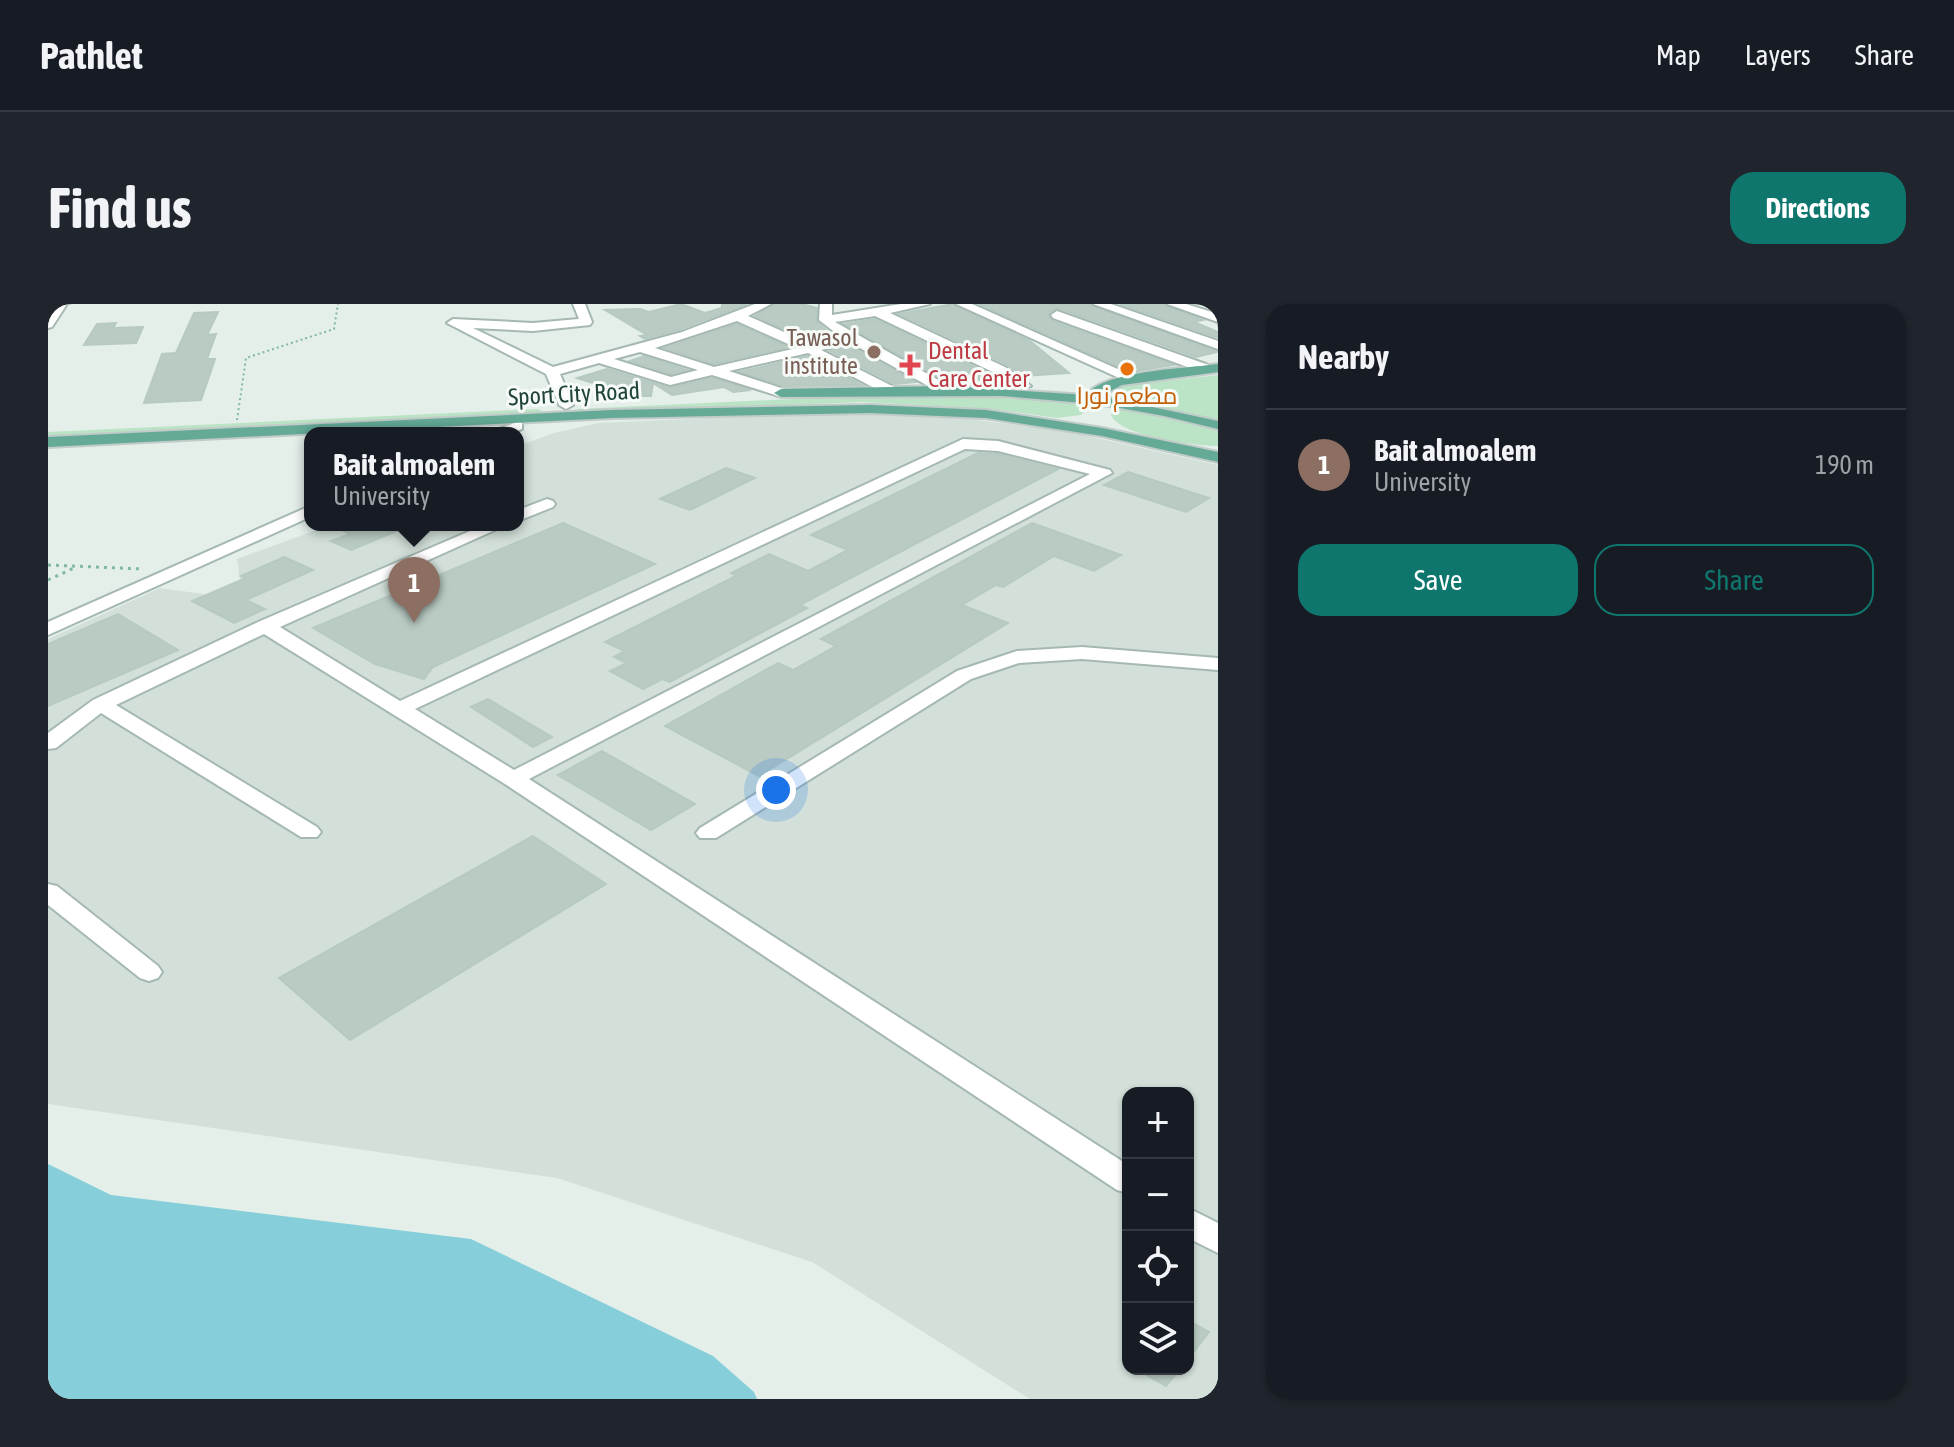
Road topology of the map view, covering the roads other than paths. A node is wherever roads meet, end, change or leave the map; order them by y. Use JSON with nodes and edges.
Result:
{"nodes":[{"id":1,"x":61,"y":304,"type":"edge"},
{"id":2,"x":579,"y":304,"type":"edge"},
{"id":3,"x":765,"y":304,"type":"edge"},
{"id":4,"x":826,"y":304,"type":"edge"},
{"id":5,"x":924,"y":304,"type":"edge"},
{"id":6,"x":962,"y":304,"type":"edge"},
{"id":7,"x":1099,"y":304,"type":"edge"},
{"id":8,"x":1173,"y":304,"type":"edge"},
{"id":9,"x":1078,"y":308,"type":"dead end"},
{"id":10,"x":877,"y":312,"type":"junction"},
{"id":11,"x":1057,"y":315,"type":"junction"},
{"id":12,"x":739,"y":317,"type":"junction"},
{"id":13,"x":1218,"y":319,"type":"edge"},
{"id":14,"x":825,"y":320,"type":"junction"},
{"id":15,"x":48,"y":324,"type":"edge"},
{"id":16,"x":1174,"y":327,"type":"junction"},
{"id":17,"x":1020,"y":329,"type":"junction"},
{"id":18,"x":851,"y":339,"type":"junction"},
{"id":19,"x":1218,"y":345,"type":"edge"},
{"id":20,"x":641,"y":348,"type":"junction"},
{"id":21,"x":808,"y":348,"type":"junction"},
{"id":22,"x":956,"y":352,"type":"junction"},
{"id":23,"x":600,"y":359,"type":"junction"},
{"id":24,"x":893,"y":361,"type":"junction"},
{"id":25,"x":1213,"y":369,"type":"edge"},
{"id":26,"x":552,"y":372,"type":"junction"},
{"id":27,"x":717,"y":373,"type":"junction"},
{"id":28,"x":1126,"y":380,"type":"junction"},
{"id":29,"x":1024,"y":386,"type":"junction"},
{"id":30,"x":944,"y":389,"type":"junction"},
{"id":31,"x":889,"y":390,"type":"junction"},
{"id":32,"x":971,"y":390,"type":"junction"},
{"id":33,"x":782,"y":393,"type":"junction"},
{"id":34,"x":1092,"y":398,"type":"junction"},
{"id":35,"x":566,"y":405,"type":"junction"},
{"id":36,"x":1218,"y":425,"type":"edge"},
{"id":37,"x":517,"y":426,"type":"dead end"},
{"id":38,"x":371,"y":427,"type":"edge"},
{"id":39,"x":514,"y":427,"type":"edge"},
{"id":40,"x":48,"y":429,"type":"edge"},
{"id":41,"x":304,"y":430,"type":"edge"},
{"id":42,"x":1102,"y":432,"type":"junction"},
{"id":43,"x":48,"y":442,"type":"edge"},
{"id":44,"x":1217,"y":455,"type":"edge"},
{"id":45,"x":547,"y":504,"type":"dead end"},
{"id":46,"x":304,"y":514,"type":"edge"},
{"id":47,"x":524,"y":514,"type":"edge"},
{"id":48,"x":484,"y":531,"type":"edge"},
{"id":49,"x":265,"y":626,"type":"junction"},
{"id":50,"x":48,"y":629,"type":"edge"},
{"id":51,"x":1218,"y":664,"type":"edge"},
{"id":52,"x":100,"y":704,"type":"junction"},
{"id":53,"x":399,"y":709,"type":"junction"},
{"id":54,"x":48,"y":743,"type":"edge"},
{"id":55,"x":513,"y":779,"type":"junction"},
{"id":56,"x":309,"y":832,"type":"dead end"},
{"id":57,"x":708,"y":833,"type":"dead end"},
{"id":58,"x":48,"y":892,"type":"edge"},
{"id":59,"x":149,"y":972,"type":"dead end"},
{"id":60,"x":1122,"y":1177,"type":"edge"},
{"id":61,"x":1194,"y":1225,"type":"edge"},
{"id":62,"x":1218,"y":1240,"type":"edge"}],
"edges":[{"from":1,"to":15,"type":"street"},
{"from":2,"to":26,"type":"street"},
{"from":3,"to":12,"type":"street"},
{"from":4,"to":14,"type":"street"},
{"from":5,"to":10,"type":"street"},
{"from":6,"to":17,"type":"street"},
{"from":7,"to":16,"type":"street"},
{"from":8,"to":13,"type":"street"},
{"from":9,"to":11,"type":"street"},
{"from":10,"to":14,"type":"street"},
{"from":10,"to":22,"type":"street"},
{"from":11,"to":17,"type":"street"},
{"from":11,"to":25,"type":"street"},
{"from":12,"to":20,"type":"street"},
{"from":12,"to":21,"type":"street"},
{"from":13,"to":16,"type":"street"},
{"from":14,"to":18,"type":"street"},
{"from":16,"to":19,"type":"street"},
{"from":17,"to":28,"type":"street"},
{"from":18,"to":21,"type":"street"},
{"from":18,"to":24,"type":"street"},
{"from":20,"to":23,"type":"street"},
{"from":20,"to":27,"type":"street"},
{"from":21,"to":27,"type":"street"},
{"from":21,"to":31,"type":"street"},
{"from":22,"to":24,"type":"street"},
{"from":22,"to":29,"type":"street"},
{"from":23,"to":26,"type":"street"},
{"from":23,"to":27,"type":"street"},
{"from":24,"to":30,"type":"street"},
{"from":25,"to":28,"type":"main road"},
{"from":26,"to":35,"type":"street"},
{"from":27,"to":33,"type":"street"},
{"from":28,"to":29,"type":"main road"},
{"from":28,"to":34,"type":"main road"},
{"from":29,"to":32,"type":"main road"},
{"from":30,"to":31,"type":"main road","name":"Sport City Road"},
{"from":30,"to":32,"type":"main road","name":"Sport City Road"},
{"from":31,"to":33,"type":"main road","name":"Sport City Road"},
{"from":32,"to":34,"type":"main road","name":"Sport City Road"},
{"from":33,"to":35,"type":"main road","name":"Sport City Road"},
{"from":34,"to":36,"type":"main road","name":"Sport City Road"},
{"from":34,"to":42,"type":"main road"},
{"from":35,"to":40,"type":"main road","name":"Sport City Road"},
{"from":37,"to":39,"type":"street"},
{"from":38,"to":42,"type":"main road","name":"Sport City Road"},
{"from":41,"to":43,"type":"main road","name":"Sport City Road"},
{"from":42,"to":44,"type":"main road","name":"Sport City Road"},
{"from":45,"to":47,"type":"street"},
{"from":46,"to":50,"type":"street"},
{"from":48,"to":49,"type":"street"},
{"from":49,"to":52,"type":"street"},
{"from":49,"to":53,"type":"street"},
{"from":51,"to":57,"type":"street"},
{"from":52,"to":54,"type":"street"},
{"from":52,"to":56,"type":"street"},
{"from":53,"to":55,"type":"street"},
{"from":53,"to":55,"type":"street"},
{"from":55,"to":60,"type":"street"},
{"from":58,"to":59,"type":"street"},
{"from":61,"to":62,"type":"street"}]}
